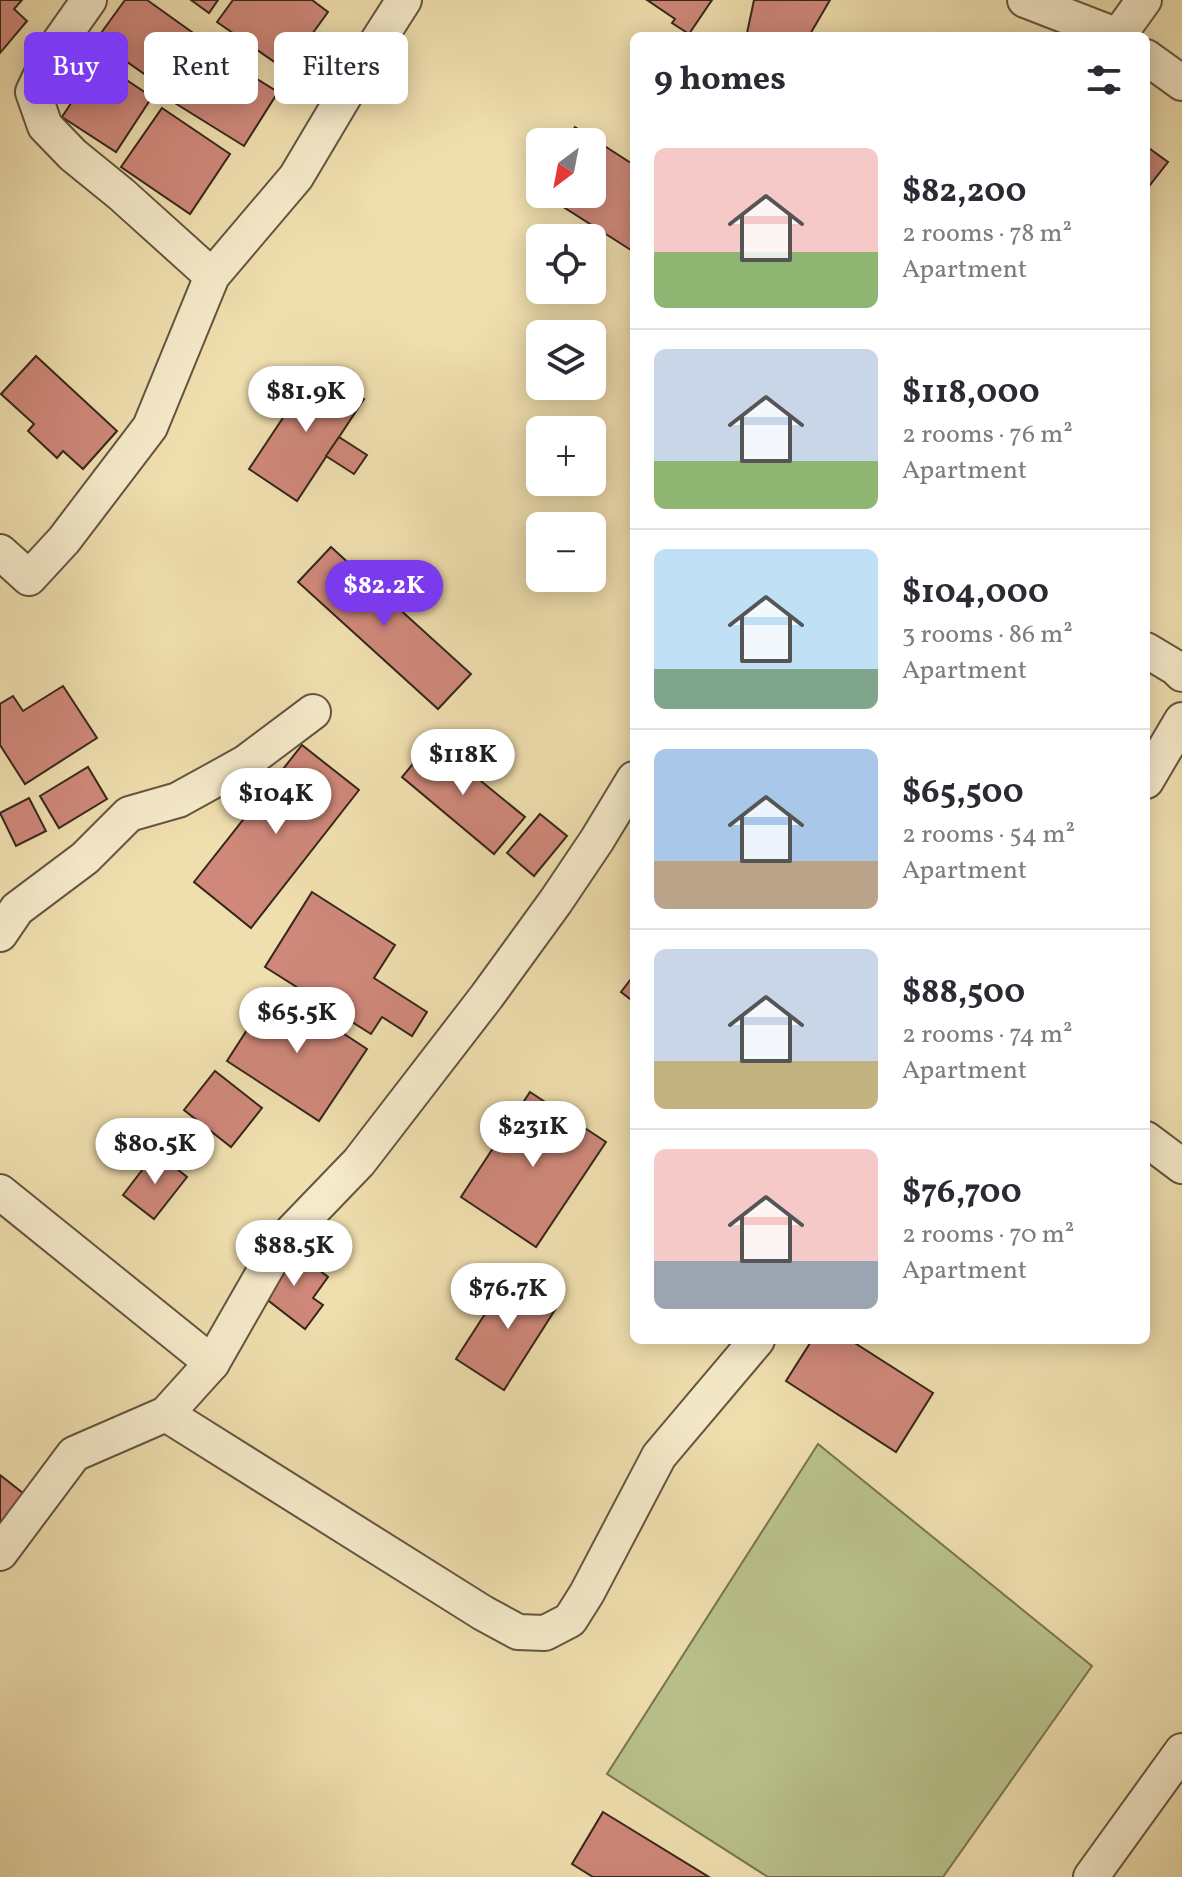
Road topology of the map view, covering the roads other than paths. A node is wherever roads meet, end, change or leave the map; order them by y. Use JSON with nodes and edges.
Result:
{"nodes":[{"id":1,"x":89,"y":0,"type":"edge"},
{"id":2,"x":404,"y":0,"type":"edge"},
{"id":3,"x":1025,"y":0,"type":"edge"},
{"id":4,"x":1144,"y":0,"type":"edge"},
{"id":5,"x":1108,"y":32,"type":"edge"},
{"id":6,"x":1121,"y":32,"type":"edge"},
{"id":7,"x":1150,"y":60,"type":"edge"},
{"id":8,"x":1182,"y":83,"type":"edge"},
{"id":9,"x":212,"y":276,"type":"junction"},
{"id":10,"x":0,"y":552,"type":"edge"},
{"id":11,"x":1150,"y":652,"type":"edge"},
{"id":12,"x":1180,"y":665,"type":"edge"},
{"id":13,"x":313,"y":712,"type":"dead end"},
{"id":14,"x":1182,"y":720,"type":"edge"},
{"id":15,"x":1150,"y":774,"type":"edge"},
{"id":16,"x":630,"y":786,"type":"edge"},
{"id":17,"x":0,"y":934,"type":"edge"},
{"id":18,"x":1150,"y":1142,"type":"edge"},
{"id":19,"x":1182,"y":1166,"type":"edge"},
{"id":20,"x":0,"y":1192,"type":"edge"},
{"id":21,"x":754,"y":1344,"type":"edge"},
{"id":22,"x":212,"y":1363,"type":"junction"},
{"id":23,"x":166,"y":1414,"type":"junction"},
{"id":24,"x":0,"y":1553,"type":"edge"},
{"id":25,"x":1182,"y":1751,"type":"edge"},
{"id":26,"x":1091,"y":1877,"type":"edge"}],
"edges":[{"from":1,"to":9,"type":"street"},
{"from":2,"to":9,"type":"street"},
{"from":3,"to":5,"type":"street"},
{"from":4,"to":6,"type":"street"},
{"from":7,"to":8,"type":"street"},
{"from":9,"to":10,"type":"street"},
{"from":11,"to":12,"type":"street"},
{"from":13,"to":17,"type":"street"},
{"from":14,"to":15,"type":"street"},
{"from":16,"to":22,"type":"street"},
{"from":18,"to":19,"type":"street"},
{"from":20,"to":22,"type":"street"},
{"from":21,"to":23,"type":"street"},
{"from":22,"to":23,"type":"street"},
{"from":23,"to":24,"type":"street"},
{"from":25,"to":26,"type":"street"}]}
